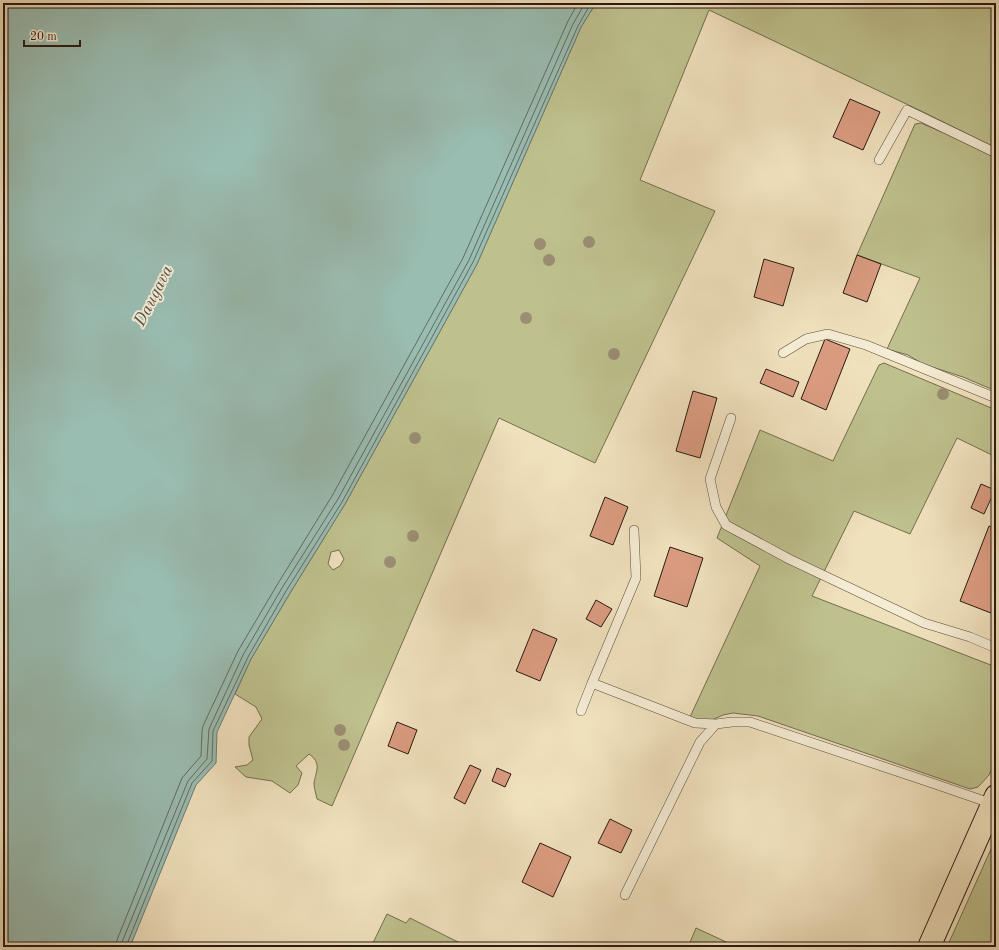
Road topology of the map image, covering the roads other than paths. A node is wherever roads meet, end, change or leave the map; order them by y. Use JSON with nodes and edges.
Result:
{"nodes":[{"id":1,"x":996,"y":153,"type":"edge"},
{"id":2,"x":879,"y":160,"type":"dead end"},
{"id":3,"x":782,"y":353,"type":"dead end"},
{"id":4,"x":996,"y":398,"type":"edge"},
{"id":5,"x":731,"y":418,"type":"dead end"},
{"id":6,"x":634,"y":530,"type":"dead end"},
{"id":7,"x":996,"y":648,"type":"edge"},
{"id":8,"x":592,"y":683,"type":"junction"},
{"id":9,"x":581,"y":711,"type":"dead end"},
{"id":10,"x":716,"y":724,"type":"junction"},
{"id":11,"x":994,"y":800,"type":"edge"},
{"id":12,"x":625,"y":896,"type":"dead end"},
{"id":13,"x":929,"y":947,"type":"edge"}],
"edges":[{"from":1,"to":2,"type":"lane"},
{"from":3,"to":4,"type":"lane"},
{"from":5,"to":7,"type":"lane"},
{"from":6,"to":8,"type":"lane"},
{"from":8,"to":9,"type":"lane"},
{"from":8,"to":10,"type":"lane"},
{"from":10,"to":11,"type":"lane"},
{"from":10,"to":12,"type":"lane"},
{"from":11,"to":13,"type":"highway"}]}
